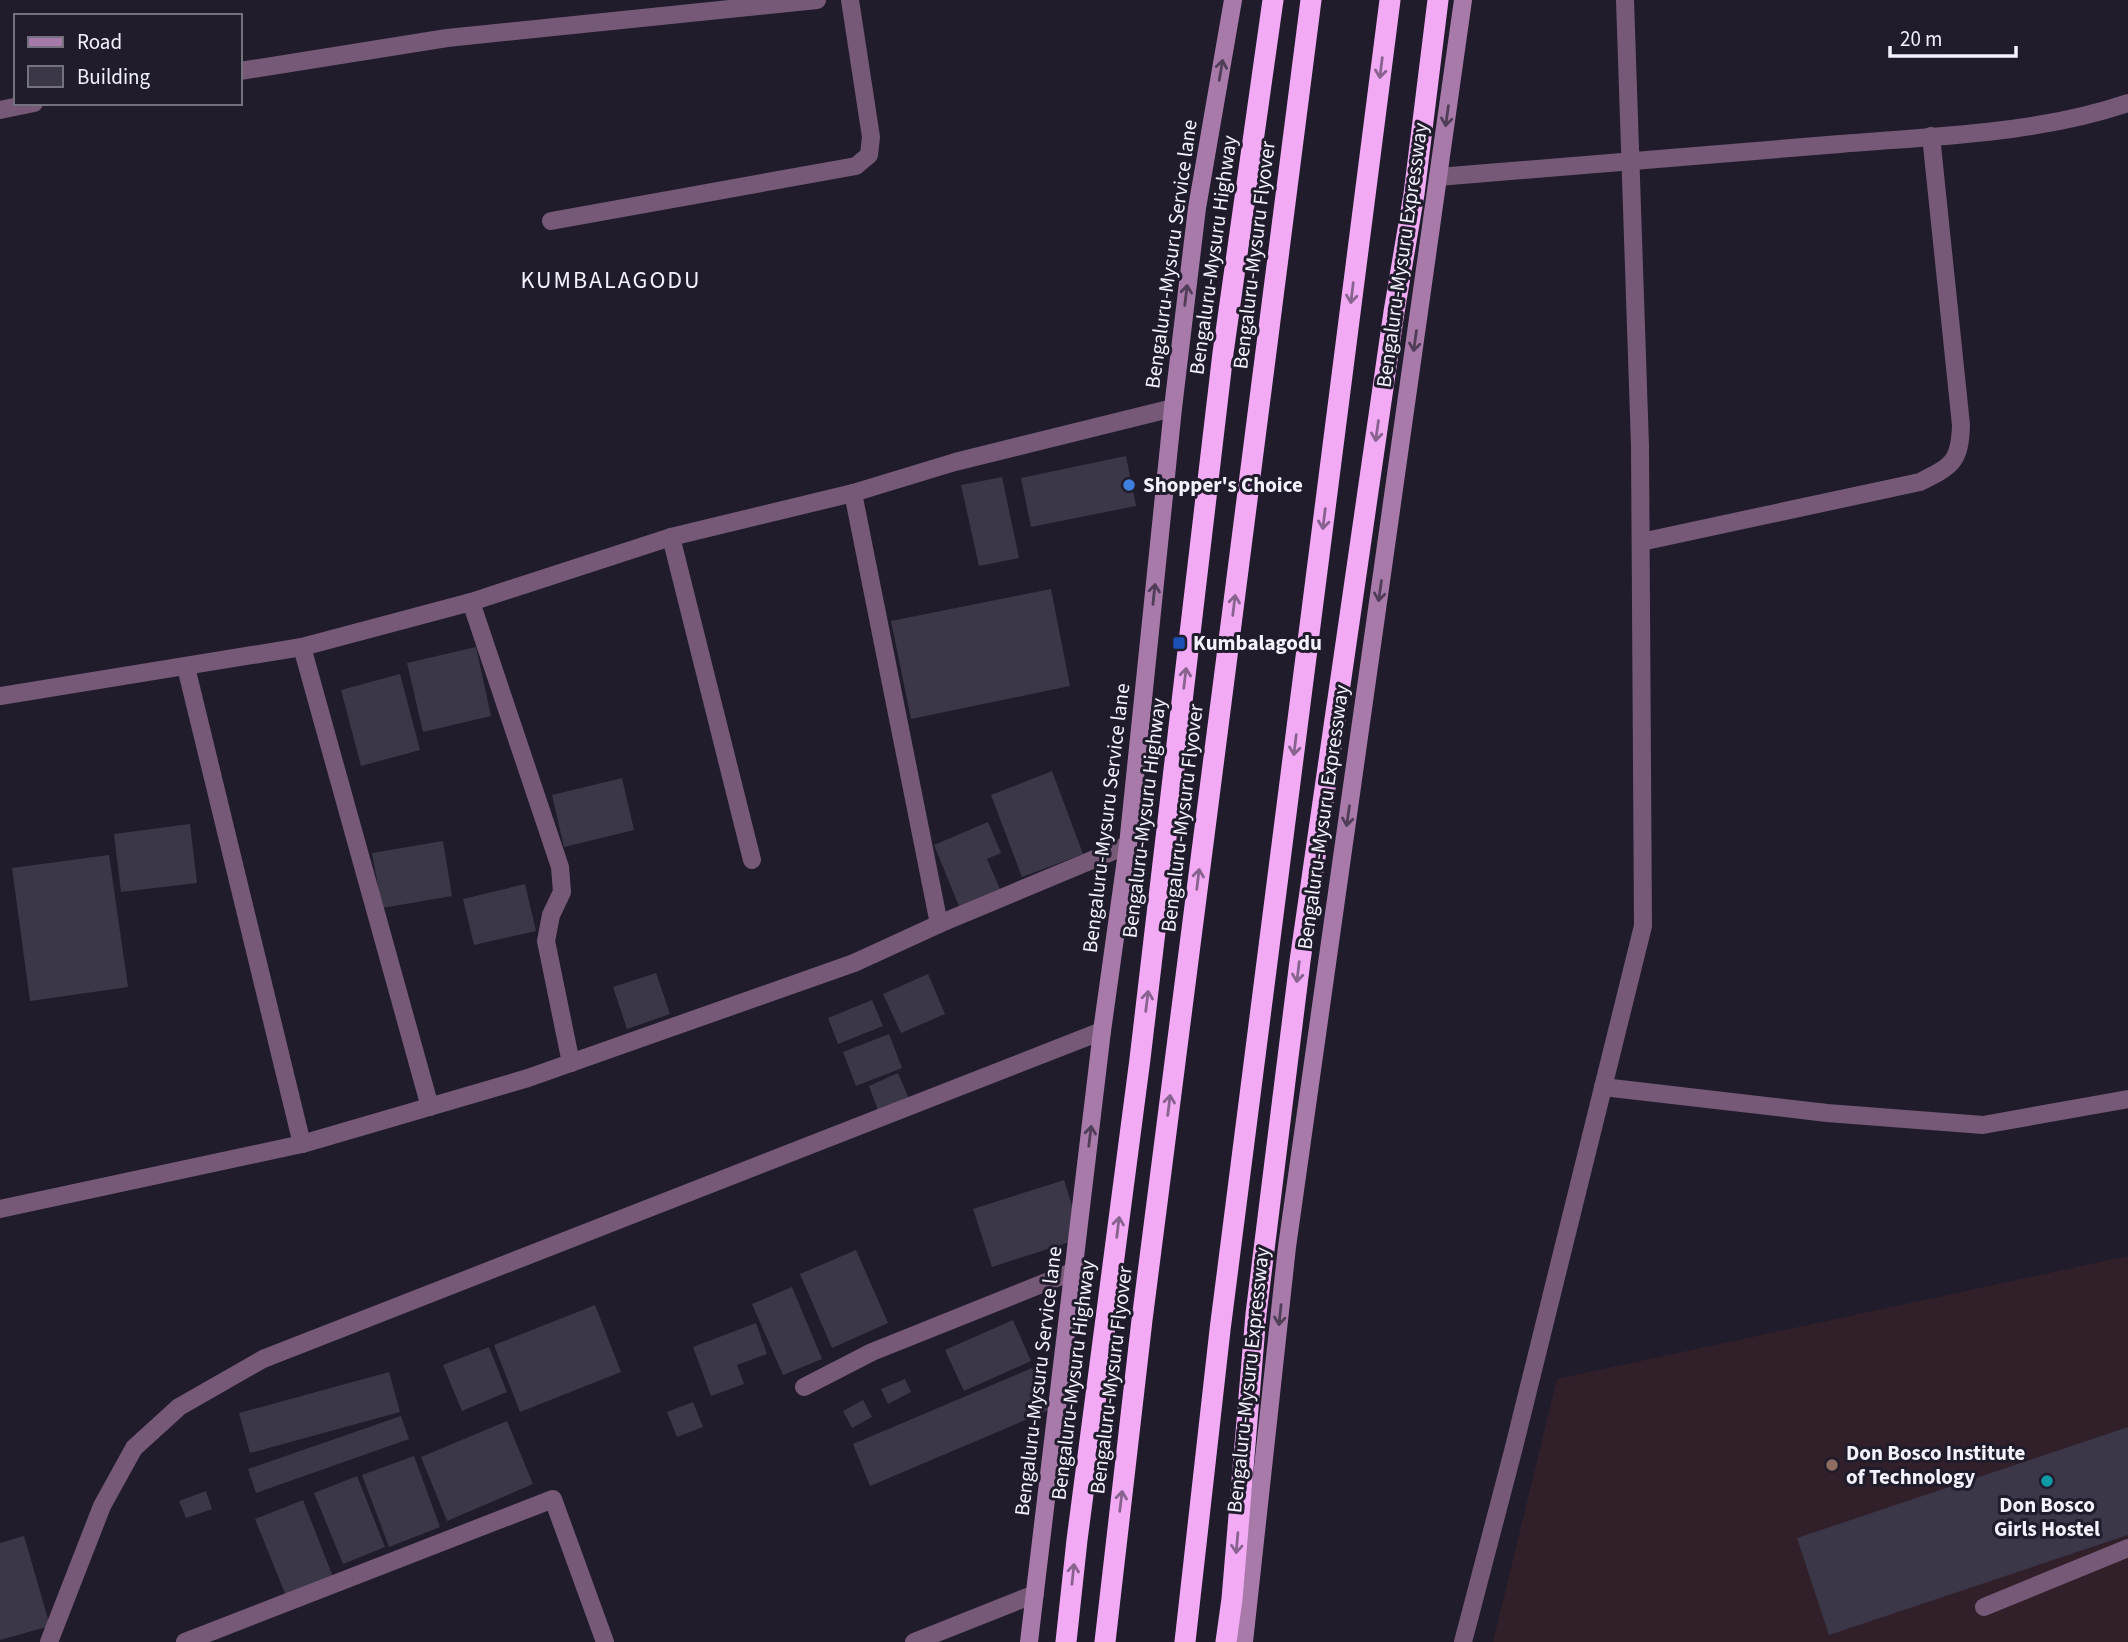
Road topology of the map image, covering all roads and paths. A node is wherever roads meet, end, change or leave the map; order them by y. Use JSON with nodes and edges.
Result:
{"nodes":[{"id":1,"x":817,"y":0,"type":"edge"},
{"id":2,"x":850,"y":0,"type":"edge"},
{"id":3,"x":1233,"y":0,"type":"edge"},
{"id":4,"x":1273,"y":0,"type":"edge"},
{"id":5,"x":1311,"y":0,"type":"edge"},
{"id":6,"x":1390,"y":0,"type":"edge"},
{"id":7,"x":1438,"y":0,"type":"edge"},
{"id":8,"x":1463,"y":0,"type":"edge"},
{"id":9,"x":1626,"y":0,"type":"edge"},
{"id":10,"x":242,"y":71,"type":"edge"},
{"id":11,"x":2128,"y":103,"type":"edge"},
{"id":12,"x":24,"y":105,"type":"edge"},
{"id":13,"x":0,"y":110,"type":"edge"},
{"id":14,"x":1931,"y":136,"type":"junction"},
{"id":15,"x":1631,"y":161,"type":"junction"},
{"id":16,"x":1438,"y":177,"type":"junction"},
{"id":17,"x":551,"y":221,"type":"dead end"},
{"id":18,"x":1173,"y":408,"type":"junction"},
{"id":19,"x":853,"y":493,"type":"junction"},
{"id":20,"x":671,"y":537,"type":"junction"},
{"id":21,"x":1641,"y":542,"type":"junction"},
{"id":22,"x":471,"y":602,"type":"junction"},
{"id":23,"x":302,"y":647,"type":"junction"},
{"id":24,"x":186,"y":667,"type":"junction"},
{"id":25,"x":0,"y":695,"type":"edge"},
{"id":26,"x":1128,"y":845,"type":"junction"},
{"id":27,"x":752,"y":860,"type":"dead end"},
{"id":28,"x":939,"y":924,"type":"junction"},
{"id":29,"x":1102,"y":1031,"type":"junction"},
{"id":30,"x":571,"y":1063,"type":"junction"},
{"id":31,"x":1603,"y":1087,"type":"junction"},
{"id":32,"x":2128,"y":1099,"type":"edge"},
{"id":33,"x":430,"y":1107,"type":"junction"},
{"id":34,"x":302,"y":1144,"type":"junction"},
{"id":35,"x":0,"y":1209,"type":"edge"},
{"id":36,"x":1074,"y":1271,"type":"junction"},
{"id":37,"x":804,"y":1387,"type":"dead end"},
{"id":38,"x":2128,"y":1548,"type":"edge"},
{"id":39,"x":1035,"y":1594,"type":"junction"},
{"id":40,"x":1984,"y":1607,"type":"dead end"},
{"id":41,"x":49,"y":1642,"type":"edge"},
{"id":42,"x":185,"y":1642,"type":"edge"},
{"id":43,"x":605,"y":1642,"type":"edge"},
{"id":44,"x":914,"y":1642,"type":"edge"},
{"id":45,"x":1029,"y":1642,"type":"edge"},
{"id":46,"x":1066,"y":1642,"type":"edge"},
{"id":47,"x":1105,"y":1642,"type":"edge"},
{"id":48,"x":1185,"y":1642,"type":"edge"},
{"id":49,"x":1226,"y":1642,"type":"edge"},
{"id":50,"x":1244,"y":1642,"type":"edge"},
{"id":51,"x":1462,"y":1642,"type":"edge"}],
"edges":[{"from":1,"to":10,"type":"street"},
{"from":2,"to":17,"type":"street"},
{"from":18,"to":3,"type":"street","name":"Bengaluru-Mysuru Service lane","one_way":true},
{"from":46,"to":4,"type":"highway","name":"Bengaluru-Mysuru Highway","one_way":true},
{"from":47,"to":5,"type":"highway","name":"Bengaluru-Mysuru Flyover","one_way":true},
{"from":6,"to":48,"type":"highway","name":"Bengaluru-Mysuru Expressway","one_way":true},
{"from":7,"to":49,"type":"highway","name":"Bengaluru-Mysuru Expressway","one_way":true},
{"from":8,"to":16,"type":"street","name":"Bengaluru-Mysuru Expressway","one_way":true},
{"from":9,"to":15,"type":"street"},
{"from":11,"to":14,"type":"street"},
{"from":12,"to":13,"type":"street"},
{"from":14,"to":15,"type":"street"},
{"from":14,"to":21,"type":"street"},
{"from":15,"to":16,"type":"street"},
{"from":15,"to":21,"type":"street"},
{"from":16,"to":50,"type":"street","name":"Bengaluru-Mysuru Expressway","one_way":true},
{"from":18,"to":19,"type":"street"},
{"from":26,"to":18,"type":"street","name":"Bengaluru-Mysuru Service lane","one_way":true},
{"from":19,"to":20,"type":"street"},
{"from":19,"to":28,"type":"street"},
{"from":20,"to":22,"type":"street"},
{"from":20,"to":27,"type":"street"},
{"from":21,"to":31,"type":"street"},
{"from":22,"to":23,"type":"street"},
{"from":22,"to":30,"type":"street"},
{"from":23,"to":24,"type":"street"},
{"from":23,"to":33,"type":"street"},
{"from":24,"to":25,"type":"street"},
{"from":24,"to":34,"type":"street"},
{"from":26,"to":28,"type":"street"},
{"from":26,"to":29,"type":"street","name":"Bengaluru-Mysuru Service lane"},
{"from":28,"to":30,"type":"street"},
{"from":36,"to":29,"type":"street","name":"Bengaluru-Mysuru Service lane","one_way":true},
{"from":29,"to":41,"type":"street"},
{"from":30,"to":33,"type":"street"},
{"from":31,"to":32,"type":"street"},
{"from":31,"to":51,"type":"street"},
{"from":33,"to":34,"type":"street"},
{"from":34,"to":35,"type":"street"},
{"from":36,"to":37,"type":"street"},
{"from":36,"to":39,"type":"street","name":"Bengaluru-Mysuru Service lane"},
{"from":38,"to":40,"type":"street"},
{"from":39,"to":44,"type":"street"},
{"from":39,"to":45,"type":"street","name":"Bengaluru-Mysuru Service lane"},
{"from":42,"to":43,"type":"street"}]}
